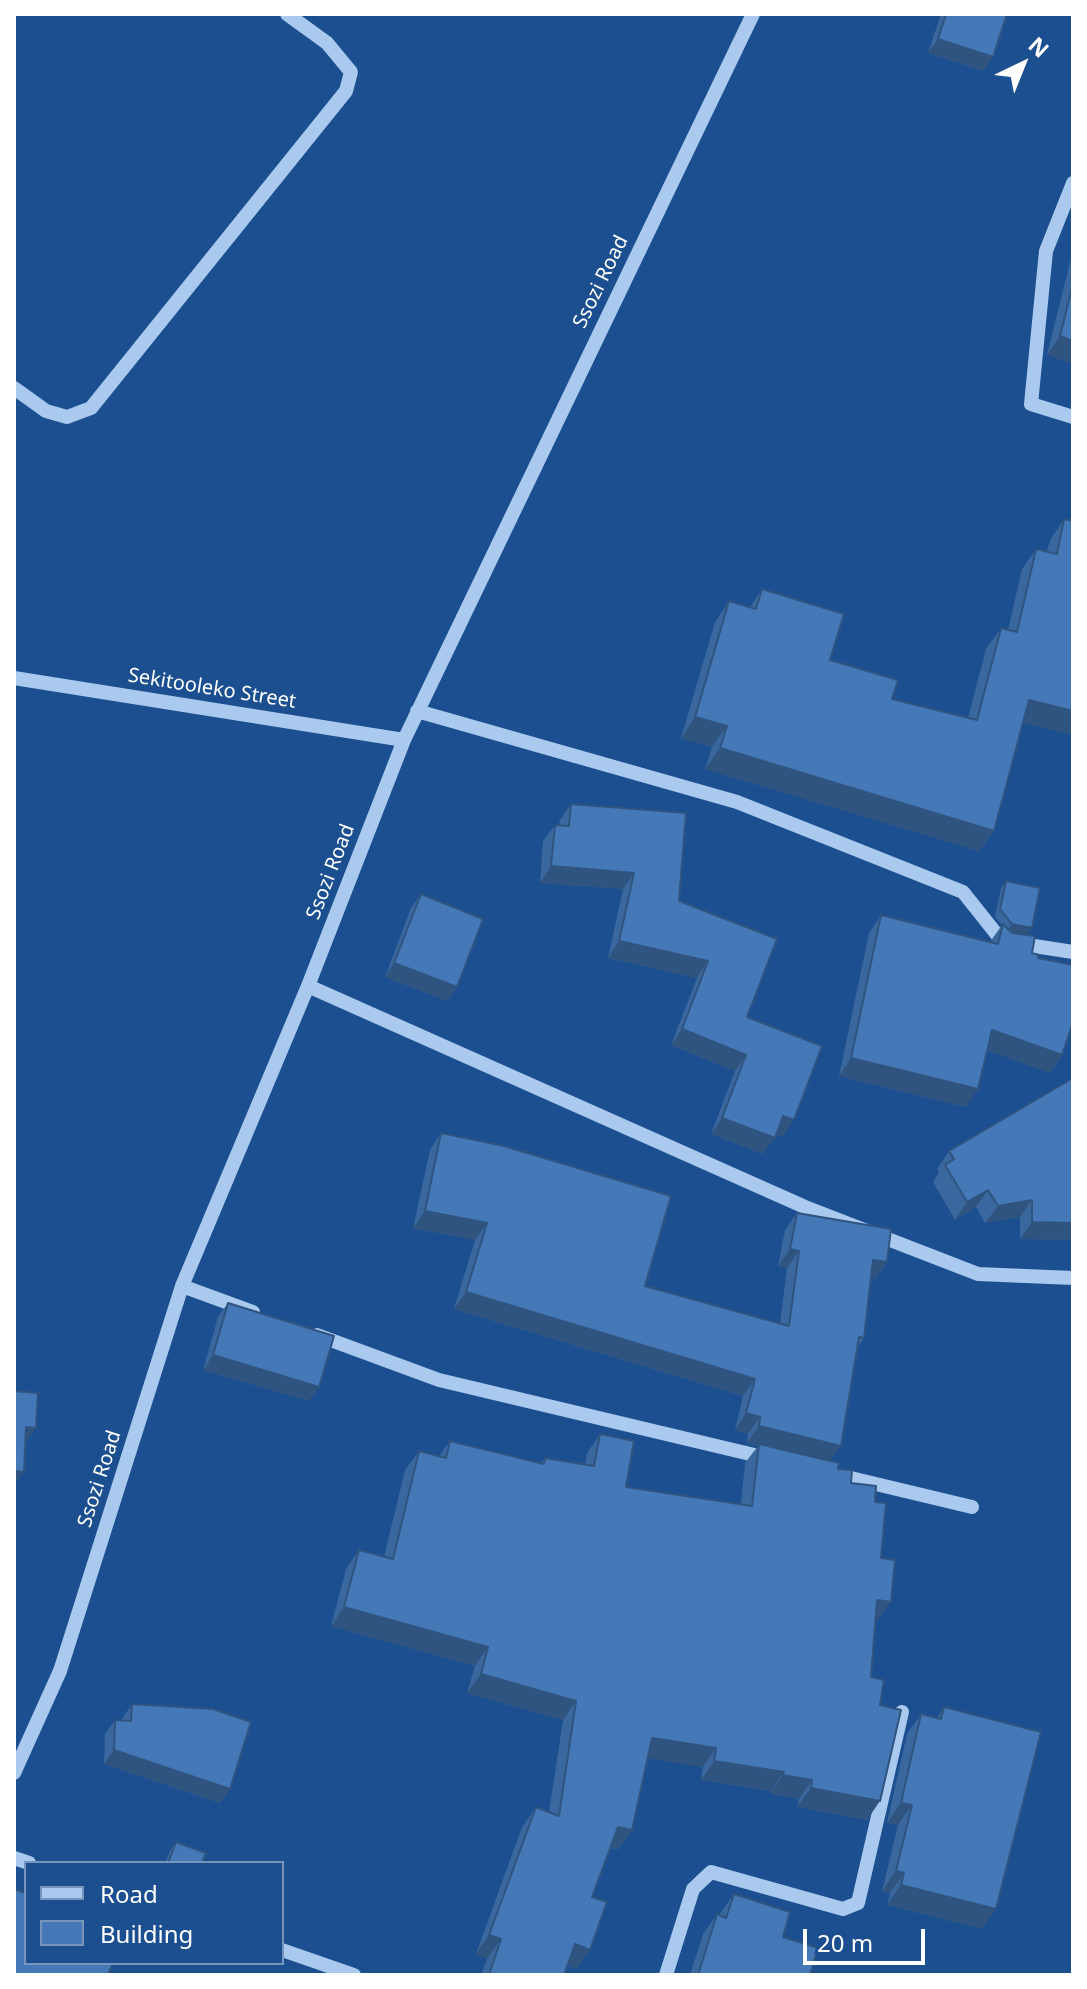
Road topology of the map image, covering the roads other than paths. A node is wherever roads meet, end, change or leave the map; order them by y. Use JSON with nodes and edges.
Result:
{"nodes":[{"id":1,"x":287,"y":14,"type":"edge"},
{"id":2,"x":753,"y":14,"type":"edge"},
{"id":3,"x":1073,"y":183,"type":"edge"},
{"id":4,"x":14,"y":388,"type":"edge"},
{"id":5,"x":1073,"y":417,"type":"edge"},
{"id":6,"x":14,"y":678,"type":"edge"},
{"id":7,"x":417,"y":711,"type":"junction"},
{"id":8,"x":404,"y":740,"type":"junction"},
{"id":9,"x":1073,"y":952,"type":"edge"},
{"id":10,"x":308,"y":986,"type":"junction"},
{"id":11,"x":1073,"y":1278,"type":"edge"},
{"id":12,"x":182,"y":1286,"type":"junction"},
{"id":13,"x":267,"y":1317,"type":"edge"},
{"id":14,"x":296,"y":1328,"type":"edge"},
{"id":15,"x":789,"y":1464,"type":"edge"},
{"id":16,"x":820,"y":1471,"type":"edge"},
{"id":17,"x":972,"y":1507,"type":"dead end"},
{"id":18,"x":902,"y":1712,"type":"edge"},
{"id":19,"x":14,"y":1773,"type":"edge"},
{"id":20,"x":284,"y":1951,"type":"edge"},
{"id":21,"x":354,"y":1975,"type":"edge"},
{"id":22,"x":666,"y":1975,"type":"edge"}],
"edges":[{"from":1,"to":4,"type":"street"},
{"from":2,"to":7,"type":"street","name":"Ssozi Road"},
{"from":3,"to":5,"type":"street"},
{"from":6,"to":8,"type":"street","name":"Sekitooleko Street"},
{"from":7,"to":8,"type":"street","name":"Ssozi Road"},
{"from":7,"to":9,"type":"street"},
{"from":8,"to":10,"type":"street","name":"Ssozi Road"},
{"from":10,"to":11,"type":"street"},
{"from":10,"to":12,"type":"street","name":"Ssozi Road"},
{"from":12,"to":13,"type":"street"},
{"from":12,"to":19,"type":"street","name":"Ssozi Road"},
{"from":14,"to":15,"type":"street"},
{"from":16,"to":17,"type":"street"},
{"from":18,"to":22,"type":"street"},
{"from":20,"to":21,"type":"street"}]}
